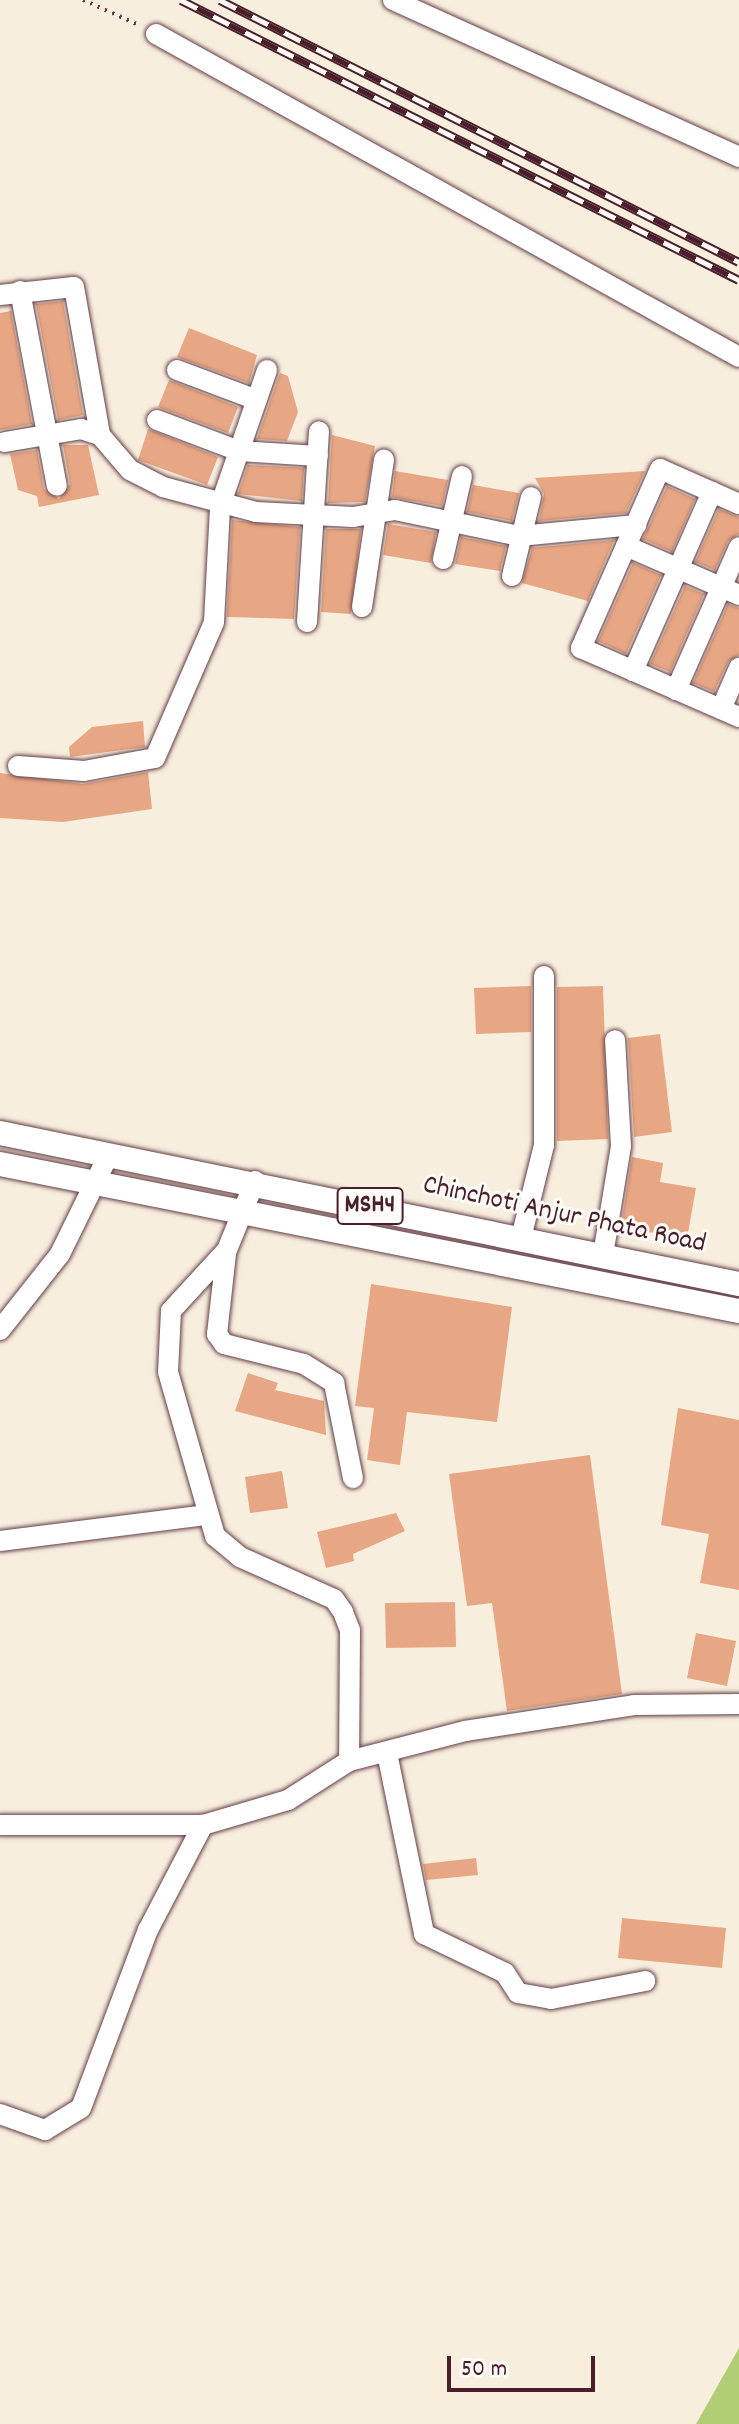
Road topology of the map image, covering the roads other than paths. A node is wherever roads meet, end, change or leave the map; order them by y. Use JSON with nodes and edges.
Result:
{"nodes":[{"id":1,"x":393,"y":0,"type":"edge"},
{"id":2,"x":156,"y":34,"type":"road end"},
{"id":3,"x":739,"y":157,"type":"edge"},
{"id":4,"x":10,"y":293,"type":"edge"},
{"id":5,"x":739,"y":357,"type":"edge"},
{"id":6,"x":177,"y":370,"type":"dead end"},
{"id":7,"x":267,"y":370,"type":"dead end"},
{"id":8,"x":257,"y":400,"type":"junction"},
{"id":9,"x":157,"y":420,"type":"dead end"},
{"id":10,"x":50,"y":431,"type":"junction"},
{"id":11,"x":319,"y":431,"type":"dead end"},
{"id":12,"x":100,"y":435,"type":"junction"},
{"id":13,"x":5,"y":442,"type":"dead end"},
{"id":14,"x":239,"y":451,"type":"junction"},
{"id":15,"x":318,"y":456,"type":"junction"},
{"id":16,"x":384,"y":460,"type":"dead end"},
{"id":17,"x":462,"y":476,"type":"dead end"},
{"id":18,"x":57,"y":486,"type":"dead end"},
{"id":19,"x":712,"y":492,"type":"junction"},
{"id":20,"x":531,"y":497,"type":"dead end"},
{"id":21,"x":739,"y":504,"type":"edge"},
{"id":22,"x":220,"y":506,"type":"junction"},
{"id":23,"x":378,"y":512,"type":"junction"},
{"id":24,"x":315,"y":515,"type":"junction"},
{"id":25,"x":452,"y":524,"type":"junction"},
{"id":26,"x":636,"y":525,"type":"junction"},
{"id":27,"x":526,"y":536,"type":"junction"},
{"id":28,"x":626,"y":546,"type":"junction"},
{"id":29,"x":739,"y":547,"type":"edge"},
{"id":30,"x":443,"y":559,"type":"dead end"},
{"id":31,"x":678,"y":569,"type":"junction"},
{"id":32,"x":512,"y":576,"type":"dead end"},
{"id":33,"x":730,"y":591,"type":"edge"},
{"id":34,"x":362,"y":607,"type":"dead end"},
{"id":35,"x":307,"y":622,"type":"dead end"},
{"id":36,"x":739,"y":668,"type":"edge"},
{"id":37,"x":633,"y":671,"type":"junction"},
{"id":38,"x":676,"y":690,"type":"junction"},
{"id":39,"x":730,"y":713,"type":"edge"},
{"id":40,"x":18,"y":766,"type":"dead end"},
{"id":41,"x":544,"y":976,"type":"dead end"},
{"id":42,"x":615,"y":1040,"type":"dead end"},
{"id":43,"x":0,"y":1133,"type":"edge"},
{"id":44,"x":109,"y":1154,"type":"junction"},
{"id":45,"x":0,"y":1164,"type":"edge"},
{"id":46,"x":255,"y":1181,"type":"junction"},
{"id":47,"x":98,"y":1183,"type":"junction"},
{"id":48,"x":243,"y":1211,"type":"junction"},
{"id":49,"x":521,"y":1238,"type":"junction"},
{"id":50,"x":227,"y":1250,"type":"junction"},
{"id":51,"x":603,"y":1255,"type":"junction"},
{"id":52,"x":739,"y":1284,"type":"edge"},
{"id":53,"x":739,"y":1311,"type":"edge"},
{"id":54,"x":0,"y":1330,"type":"edge"},
{"id":55,"x":353,"y":1478,"type":"dead end"},
{"id":56,"x":205,"y":1515,"type":"junction"},
{"id":57,"x":0,"y":1541,"type":"edge"},
{"id":58,"x":739,"y":1704,"type":"edge"},
{"id":59,"x":387,"y":1753,"type":"junction"},
{"id":60,"x":349,"y":1761,"type":"junction"},
{"id":61,"x":0,"y":1825,"type":"edge"},
{"id":62,"x":203,"y":1825,"type":"junction"},
{"id":63,"x":645,"y":1981,"type":"dead end"},
{"id":64,"x":0,"y":2114,"type":"edge"}],
"edges":[{"from":1,"to":3,"type":"street"},
{"from":2,"to":5,"type":"street"},
{"from":4,"to":10,"type":"street"},
{"from":4,"to":12,"type":"street"},
{"from":6,"to":8,"type":"street"},
{"from":7,"to":8,"type":"street"},
{"from":8,"to":14,"type":"street"},
{"from":9,"to":14,"type":"street"},
{"from":10,"to":12,"type":"street"},
{"from":10,"to":13,"type":"street"},
{"from":10,"to":18,"type":"street"},
{"from":11,"to":15,"type":"street"},
{"from":12,"to":22,"type":"street"},
{"from":14,"to":15,"type":"street"},
{"from":14,"to":22,"type":"street"},
{"from":15,"to":24,"type":"street"},
{"from":16,"to":23,"type":"street"},
{"from":17,"to":25,"type":"street"},
{"from":19,"to":21,"type":"street"},
{"from":19,"to":26,"type":"street"},
{"from":19,"to":31,"type":"street"},
{"from":20,"to":27,"type":"street"},
{"from":22,"to":24,"type":"street"},
{"from":22,"to":40,"type":"street"},
{"from":23,"to":24,"type":"street"},
{"from":23,"to":25,"type":"street"},
{"from":23,"to":34,"type":"street"},
{"from":24,"to":35,"type":"street"},
{"from":25,"to":27,"type":"street"},
{"from":25,"to":30,"type":"street"},
{"from":26,"to":27,"type":"street"},
{"from":26,"to":28,"type":"street"},
{"from":27,"to":32,"type":"street"},
{"from":28,"to":31,"type":"street"},
{"from":28,"to":37,"type":"street"},
{"from":29,"to":33,"type":"street"},
{"from":31,"to":33,"type":"street"},
{"from":31,"to":37,"type":"street"},
{"from":33,"to":38,"type":"street"},
{"from":36,"to":39,"type":"street"},
{"from":37,"to":38,"type":"street"},
{"from":38,"to":39,"type":"street"},
{"from":41,"to":49,"type":"street"},
{"from":42,"to":51,"type":"street"},
{"from":43,"to":44,"type":"main road","name":"Chinchoti Anjur Phata Road","number":"MSH4"},
{"from":44,"to":46,"type":"main road","name":"Chinchoti Anjur Phata Road","number":"MSH4"},
{"from":44,"to":47,"type":"street"},
{"from":45,"to":47,"type":"main road","name":"Chinchoti Anjur Phata Road","number":"MSH4"},
{"from":46,"to":48,"type":"street"},
{"from":46,"to":49,"type":"main road","name":"Chinchoti Anjur Phata Road","number":"MSH4"},
{"from":47,"to":48,"type":"main road","name":"Chinchoti Anjur Phata Road","number":"MSH4"},
{"from":47,"to":54,"type":"street"},
{"from":48,"to":50,"type":"street"},
{"from":48,"to":53,"type":"main road","name":"Chinchoti Anjur Phata Road","number":"MSH4"},
{"from":49,"to":51,"type":"main road","name":"Chinchoti Anjur Phata Road","number":"MSH4"},
{"from":50,"to":55,"type":"street"},
{"from":50,"to":56,"type":"street"},
{"from":51,"to":52,"type":"main road","name":"Chinchoti Anjur Phata Road","number":"MSH4"},
{"from":56,"to":57,"type":"street"},
{"from":56,"to":60,"type":"street"},
{"from":58,"to":59,"type":"street"},
{"from":59,"to":60,"type":"street"},
{"from":59,"to":63,"type":"street"},
{"from":60,"to":62,"type":"street"},
{"from":61,"to":62,"type":"street"},
{"from":62,"to":64,"type":"street"}]}
